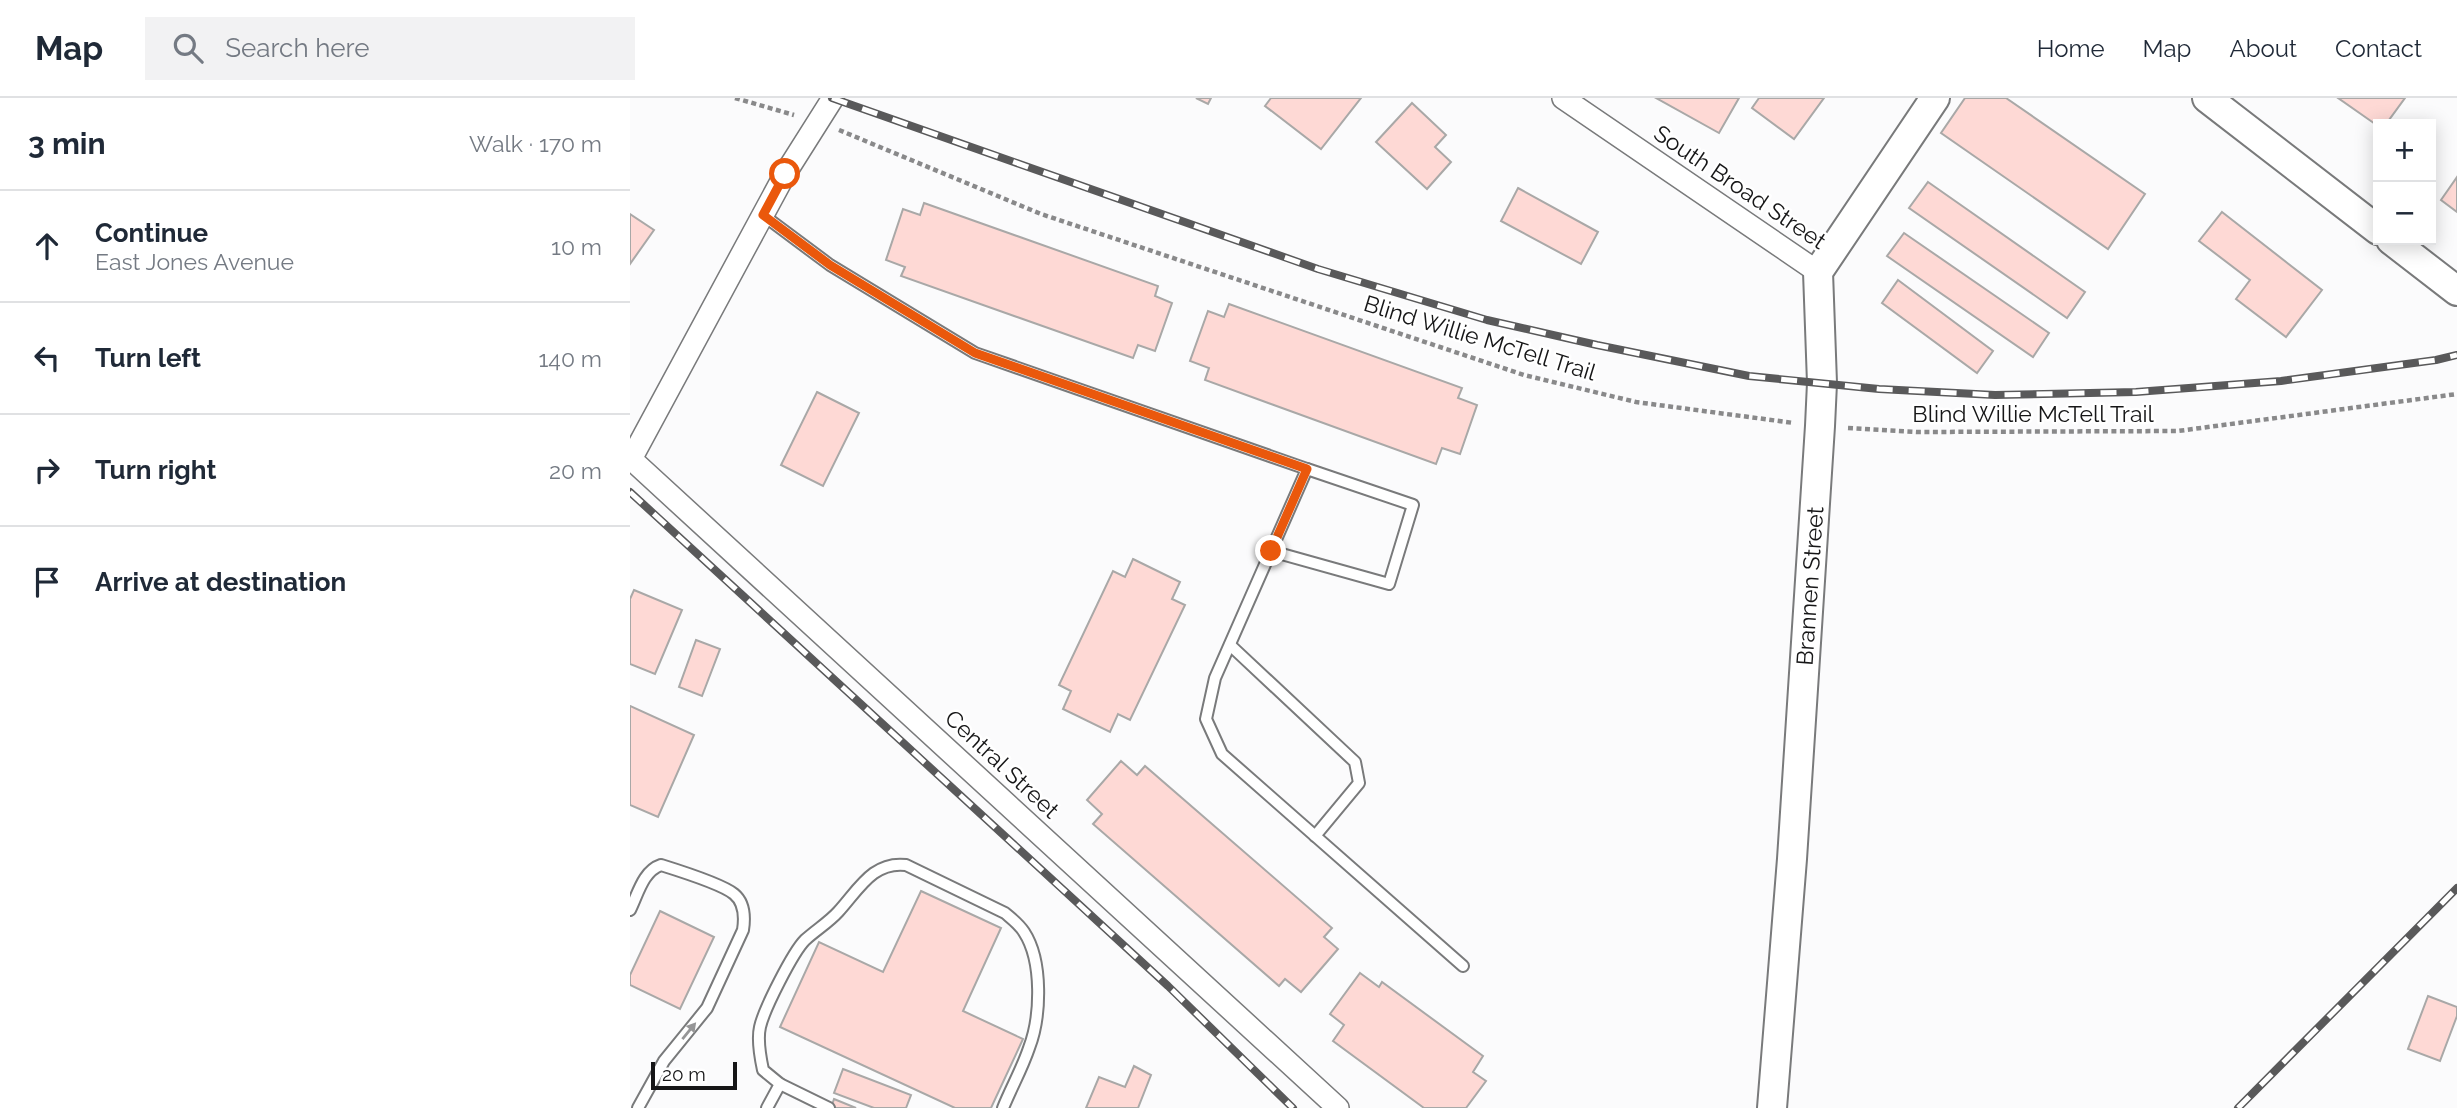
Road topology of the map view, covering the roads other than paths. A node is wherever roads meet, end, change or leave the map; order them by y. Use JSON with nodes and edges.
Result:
{"nodes":[{"id":1,"x":833,"y":98,"type":"edge"},
{"id":2,"x":1563,"y":98,"type":"edge"},
{"id":3,"x":1934,"y":98,"type":"edge"},
{"id":4,"x":2207,"y":98,"type":"edge"},
{"id":5,"x":763,"y":215,"type":"junction"},
{"id":6,"x":2373,"y":226,"type":"edge"},
{"id":7,"x":2397,"y":245,"type":"edge"},
{"id":8,"x":1818,"y":272,"type":"junction"},
{"id":9,"x":2457,"y":291,"type":"edge"},
{"id":10,"x":630,"y":460,"type":"edge"},
{"id":11,"x":1307,"y":469,"type":"junction"},
{"id":12,"x":1271,"y":551,"type":"junction"},
{"id":13,"x":1230,"y":645,"type":"junction"},
{"id":14,"x":1315,"y":836,"type":"junction"},
{"id":15,"x":630,"y":910,"type":"edge"},
{"id":16,"x":1463,"y":966,"type":"dead end"},
{"id":17,"x":780,"y":1084,"type":"junction"},
{"id":18,"x":638,"y":1108,"type":"edge"},
{"id":19,"x":767,"y":1108,"type":"edge"},
{"id":20,"x":829,"y":1108,"type":"edge"},
{"id":21,"x":1003,"y":1108,"type":"edge"},
{"id":22,"x":1338,"y":1108,"type":"edge"},
{"id":23,"x":1772,"y":1108,"type":"edge"}],
"edges":[{"from":1,"to":5,"type":"street"},
{"from":2,"to":8,"type":"street","name":"South Broad Street"},
{"from":3,"to":8,"type":"street"},
{"from":4,"to":6,"type":"street"},
{"from":5,"to":10,"type":"street"},
{"from":5,"to":11,"type":"lane"},
{"from":7,"to":9,"type":"street"},
{"from":8,"to":23,"type":"street","name":"Brannen Street"},
{"from":10,"to":22,"type":"street","name":"Central Street"},
{"from":11,"to":12,"type":"lane"},
{"from":11,"to":12,"type":"lane"},
{"from":12,"to":13,"type":"lane"},
{"from":13,"to":14,"type":"lane"},
{"from":13,"to":14,"type":"lane"},
{"from":14,"to":16,"type":"lane"},
{"from":18,"to":15,"type":"lane","one_way":true},
{"from":17,"to":19,"type":"lane"},
{"from":17,"to":20,"type":"lane"},
{"from":17,"to":21,"type":"lane"}]}
